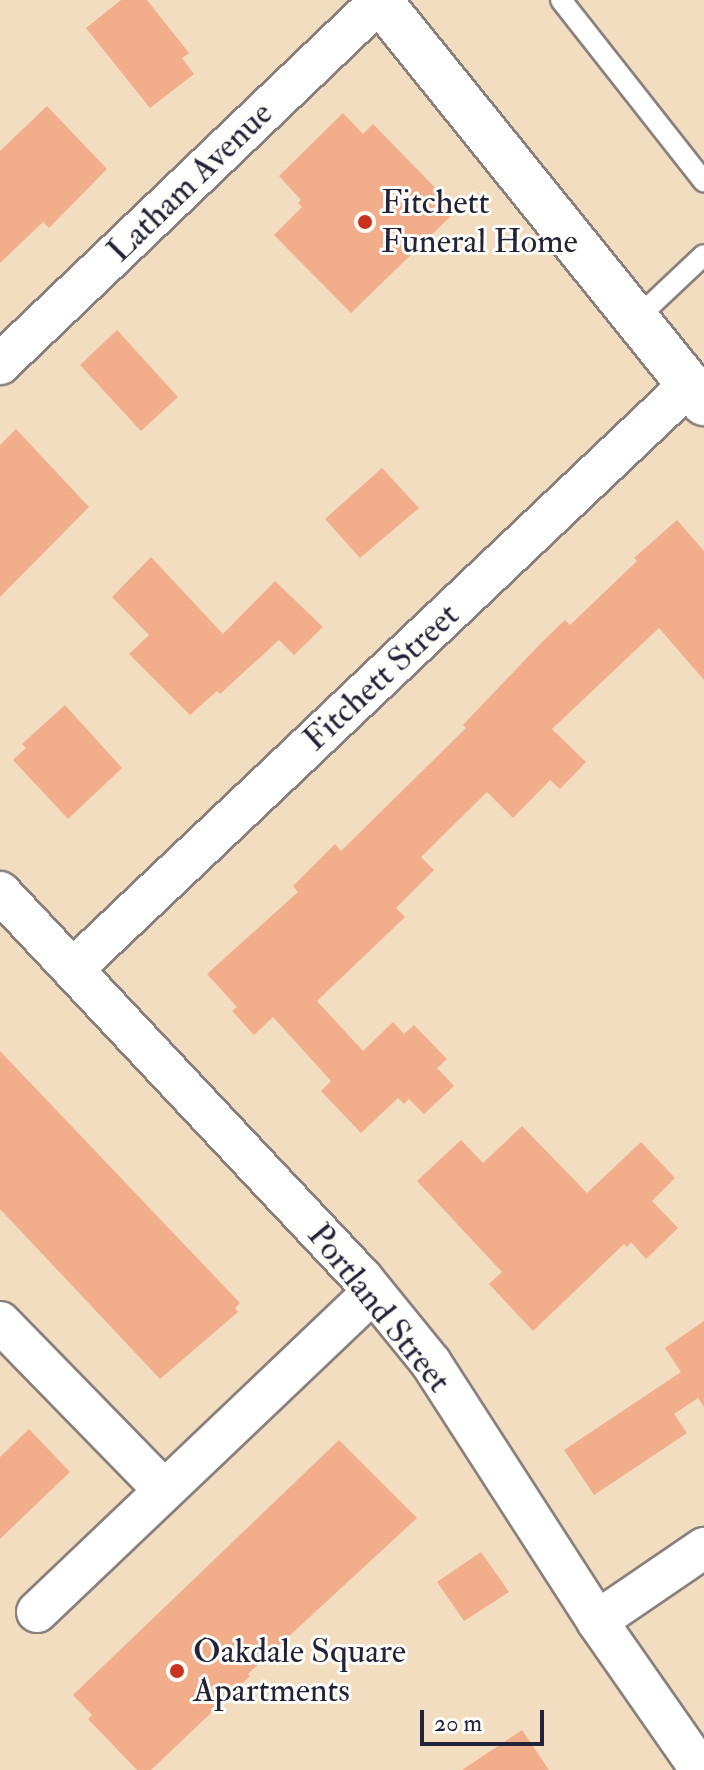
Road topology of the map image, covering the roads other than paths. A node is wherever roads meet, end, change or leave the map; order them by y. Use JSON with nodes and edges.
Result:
{"nodes":[{"id":1,"x":379,"y":0,"type":"edge"},
{"id":2,"x":561,"y":0,"type":"edge"},
{"id":3,"x":704,"y":182,"type":"edge"},
{"id":4,"x":703,"y":257,"type":"edge"},
{"id":5,"x":636,"y":319,"type":"junction"},
{"id":6,"x":0,"y":364,"type":"edge"},
{"id":7,"x":696,"y":394,"type":"edge"},
{"id":8,"x":0,"y":892,"type":"edge"},
{"id":9,"x":73,"y":969,"type":"junction"},
{"id":10,"x":373,"y":1292,"type":"junction"},
{"id":11,"x":0,"y":1322,"type":"edge"},
{"id":12,"x":164,"y":1490,"type":"junction"},
{"id":13,"x":704,"y":1548,"type":"edge"},
{"id":14,"x":37,"y":1612,"type":"dead end"},
{"id":15,"x":597,"y":1621,"type":"junction"},
{"id":16,"x":701,"y":1770,"type":"edge"}],
"edges":[{"from":1,"to":5,"type":"main road"},
{"from":1,"to":6,"type":"street","name":"Latham Avenue"},
{"from":2,"to":3,"type":"lane"},
{"from":4,"to":5,"type":"lane"},
{"from":5,"to":7,"type":"main road"},
{"from":7,"to":9,"type":"street","name":"Fitchett Street"},
{"from":8,"to":9,"type":"street","name":"Portland Street"},
{"from":9,"to":10,"type":"street","name":"Portland Street"},
{"from":10,"to":12,"type":"street"},
{"from":10,"to":15,"type":"street","name":"Portland Street"},
{"from":11,"to":12,"type":"street"},
{"from":12,"to":14,"type":"street"},
{"from":13,"to":15,"type":"street"},
{"from":15,"to":16,"type":"street","name":"Portland Street"}]}
